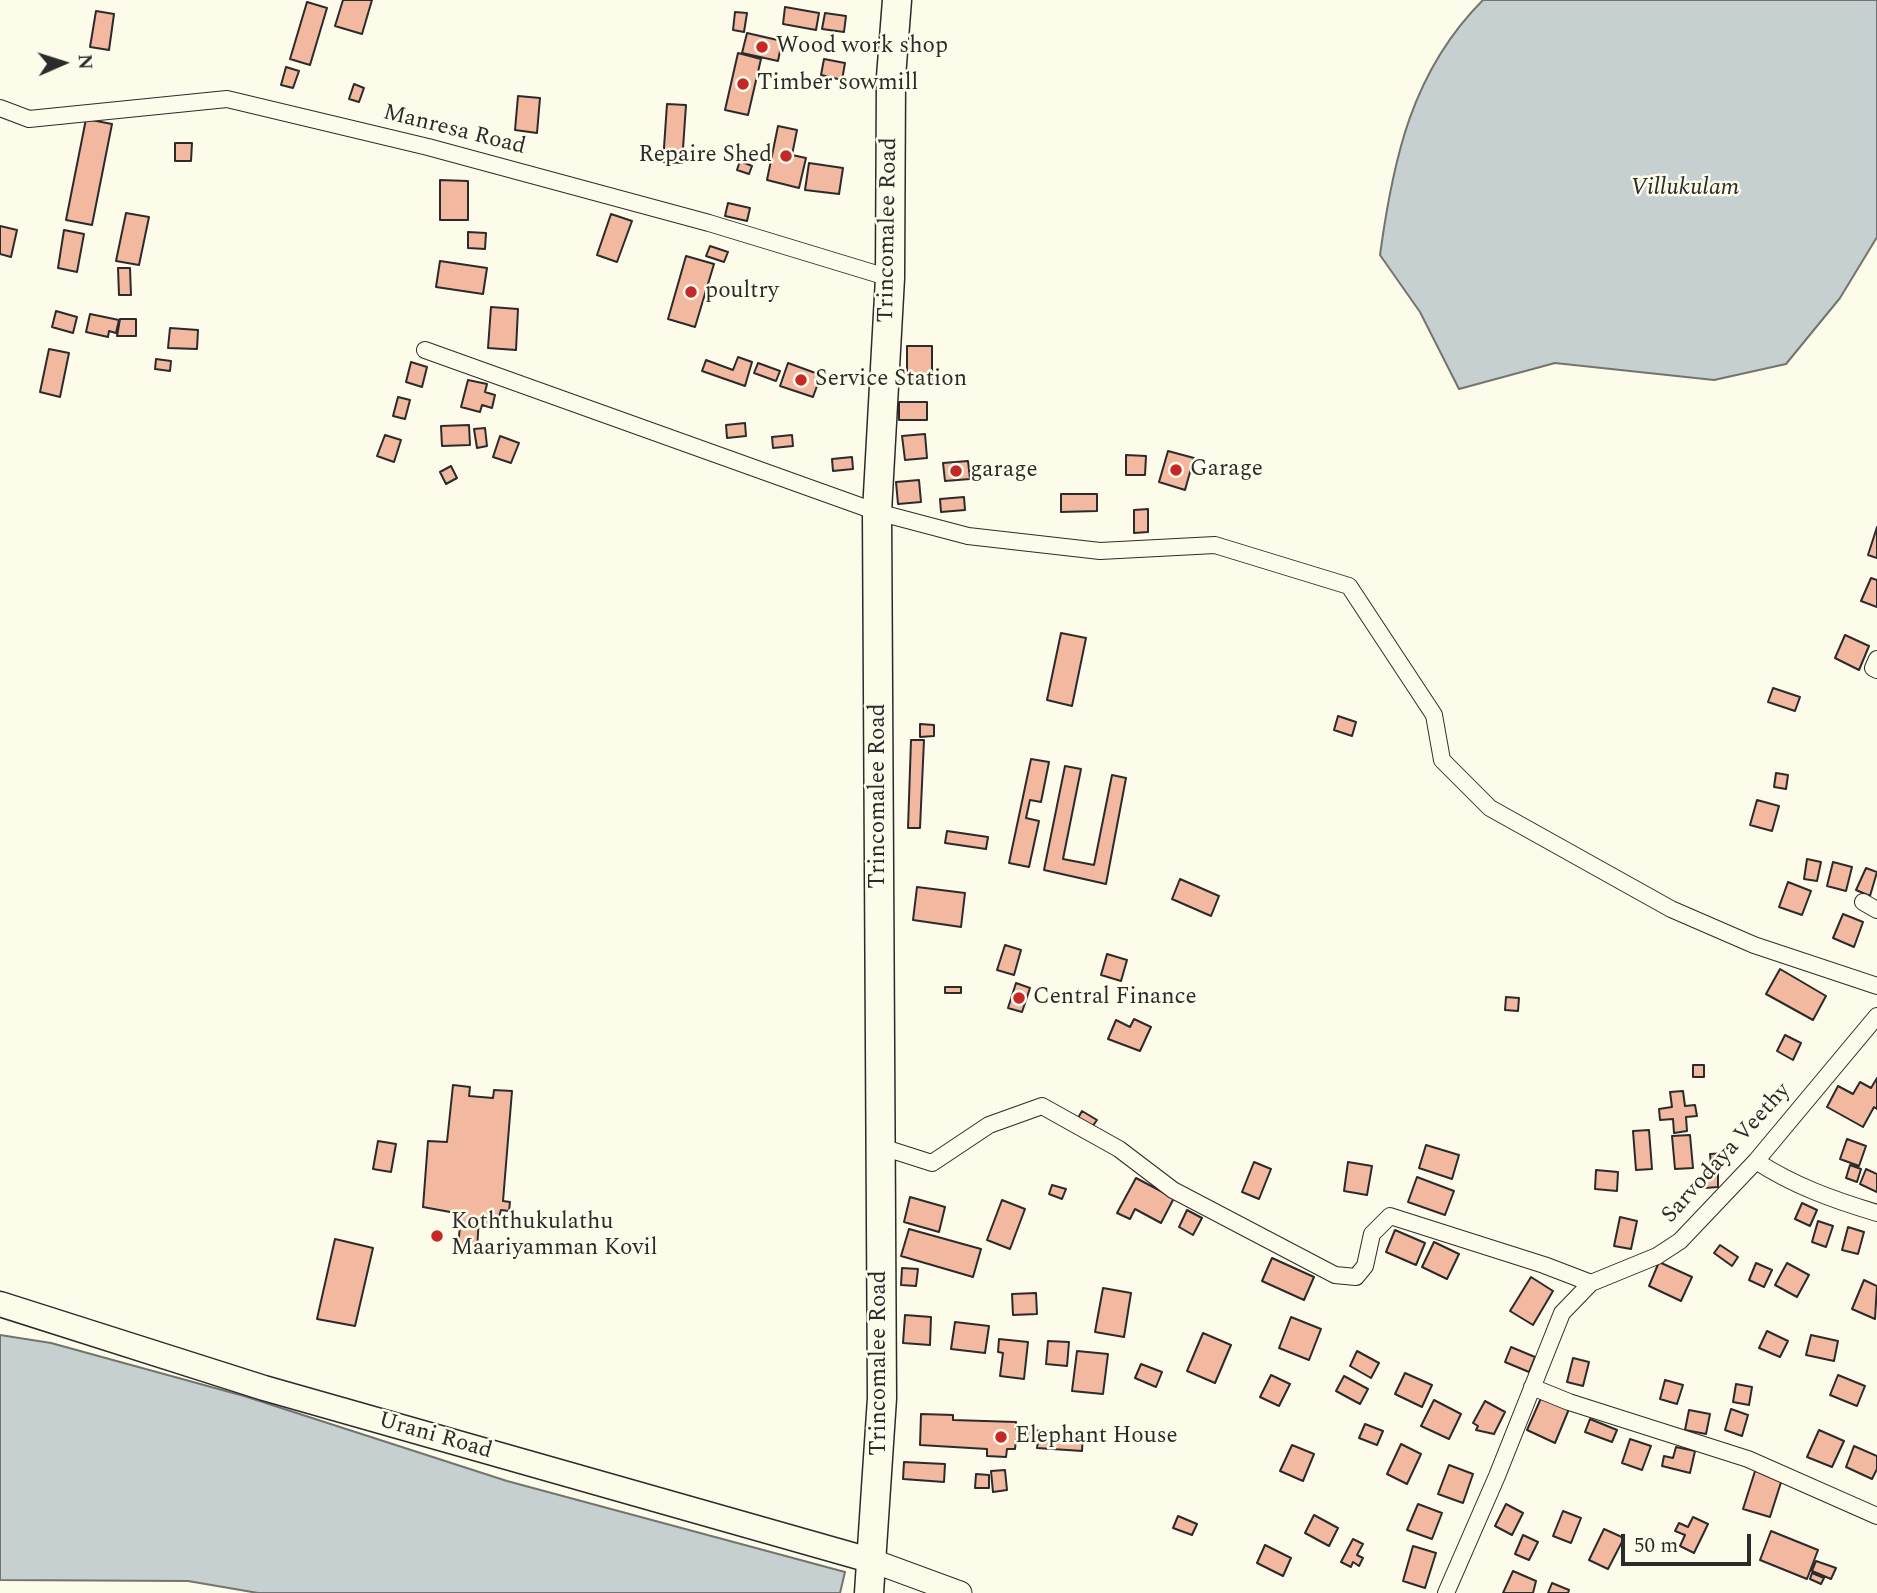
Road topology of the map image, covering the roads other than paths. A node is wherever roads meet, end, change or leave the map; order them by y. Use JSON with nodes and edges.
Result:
{"nodes":[{"id":1,"x":897,"y":0,"type":"edge"},
{"id":2,"x":0,"y":108,"type":"edge"},
{"id":3,"x":890,"y":278,"type":"junction"},
{"id":4,"x":425,"y":350,"type":"dead end"},
{"id":5,"x":877,"y":512,"type":"junction"},
{"id":6,"x":1877,"y":659,"type":"edge"},
{"id":7,"x":1877,"y":670,"type":"edge"},
{"id":8,"x":1877,"y":986,"type":"edge"},
{"id":9,"x":1877,"y":1016,"type":"edge"},
{"id":10,"x":882,"y":1147,"type":"junction"},
{"id":11,"x":1756,"y":1161,"type":"junction"},
{"id":12,"x":1877,"y":1213,"type":"edge"},
{"id":13,"x":1591,"y":1283,"type":"junction"},
{"id":14,"x":0,"y":1304,"type":"edge"},
{"id":15,"x":1532,"y":1387,"type":"junction"},
{"id":16,"x":1877,"y":1516,"type":"edge"},
{"id":17,"x":873,"y":1561,"type":"junction"},
{"id":18,"x":869,"y":1593,"type":"edge"},
{"id":19,"x":960,"y":1593,"type":"edge"},
{"id":20,"x":1446,"y":1593,"type":"edge"}],
"edges":[{"from":1,"to":3,"type":"highway","name":"Trincomalee Road"},
{"from":2,"to":3,"type":"street","name":"Manresa Road"},
{"from":3,"to":5,"type":"highway","name":"Trincomalee Road"},
{"from":4,"to":5,"type":"street"},
{"from":5,"to":8,"type":"street"},
{"from":5,"to":10,"type":"highway","name":"Trincomalee Road"},
{"from":6,"to":7,"type":"street"},
{"from":9,"to":11,"type":"street","name":"Sarvodaya Veethy"},
{"from":10,"to":13,"type":"street"},
{"from":10,"to":17,"type":"highway","name":"Trincomalee Road"},
{"from":11,"to":12,"type":"street"},
{"from":11,"to":13,"type":"street","name":"Sarvodaya Veethy"},
{"from":13,"to":15,"type":"street","name":"Sarvodaya Veethy"},
{"from":14,"to":17,"type":"main road","name":"Urani Road"},
{"from":15,"to":16,"type":"street"},
{"from":15,"to":20,"type":"street","name":"Sarvodaya Veethy"},
{"from":17,"to":18,"type":"highway","name":"Trincomalee Road"},
{"from":17,"to":19,"type":"main road"}]}
